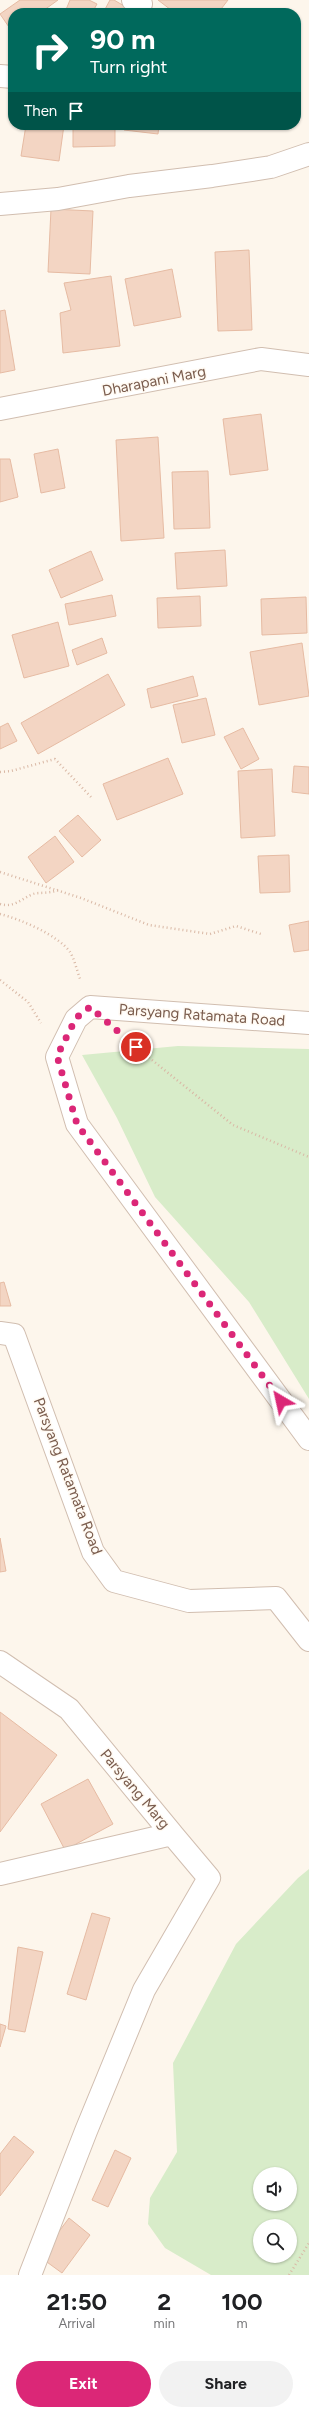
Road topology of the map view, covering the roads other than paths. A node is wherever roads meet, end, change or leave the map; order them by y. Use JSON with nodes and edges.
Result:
{"nodes":[{"id":1,"x":309,"y":154,"type":"edge"},
{"id":2,"x":0,"y":204,"type":"edge"},
{"id":3,"x":309,"y":365,"type":"edge"},
{"id":4,"x":0,"y":409,"type":"edge"},
{"id":5,"x":309,"y":1023,"type":"edge"},
{"id":6,"x":0,"y":1333,"type":"edge"},
{"id":7,"x":309,"y":1439,"type":"edge"},
{"id":8,"x":309,"y":1640,"type":"edge"},
{"id":9,"x":0,"y":1662,"type":"edge"},
{"id":10,"x":172,"y":1834,"type":"junction"},
{"id":11,"x":0,"y":1874,"type":"edge"},
{"id":12,"x":30,"y":2275,"type":"edge"}],
"edges":[{"from":1,"to":2,"type":"street"},
{"from":3,"to":4,"type":"street","name":"Dharapani Marg"},
{"from":5,"to":7,"type":"street","name":"Parsyang Ratamata Road"},
{"from":6,"to":8,"type":"street","name":"Parsyang Ratamata Road"},
{"from":9,"to":10,"type":"street","name":"Parsyang Marg"},
{"from":10,"to":11,"type":"street","name":"Parsyang Marg"},
{"from":10,"to":12,"type":"street"}]}
